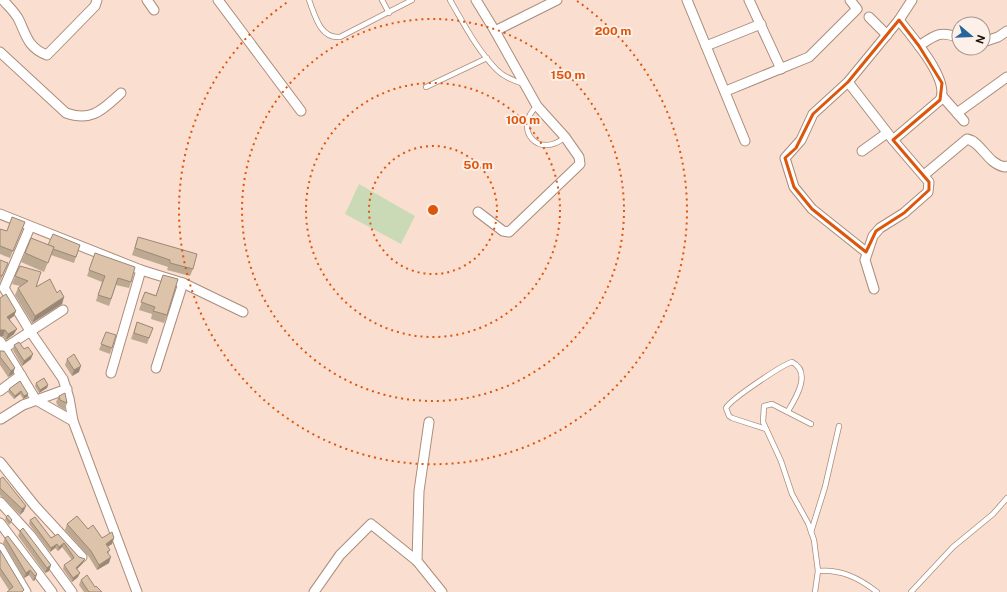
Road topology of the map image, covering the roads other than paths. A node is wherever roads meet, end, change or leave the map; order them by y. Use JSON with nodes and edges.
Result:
{"nodes":[{"id":1,"x":3,"y":0,"type":"edge"},
{"id":2,"x":97,"y":0,"type":"edge"},
{"id":3,"x":147,"y":0,"type":"edge"},
{"id":4,"x":218,"y":0,"type":"edge"},
{"id":5,"x":309,"y":0,"type":"edge"},
{"id":6,"x":382,"y":0,"type":"edge"},
{"id":7,"x":412,"y":0,"type":"edge"},
{"id":8,"x":450,"y":0,"type":"edge"},
{"id":9,"x":476,"y":0,"type":"edge"},
{"id":10,"x":557,"y":0,"type":"edge"},
{"id":11,"x":688,"y":0,"type":"edge"},
{"id":12,"x":749,"y":0,"type":"edge"},
{"id":13,"x":850,"y":0,"type":"edge"},
{"id":14,"x":912,"y":0,"type":"edge"},
{"id":15,"x":154,"y":10,"type":"dead end"},
{"id":16,"x":389,"y":13,"type":"junction"},
{"id":17,"x":869,"y":17,"type":"dead end"},
{"id":18,"x":898,"y":20,"type":"junction"},
{"id":19,"x":761,"y":24,"type":"junction"},
{"id":20,"x":495,"y":31,"type":"junction"},
{"id":21,"x":1007,"y":31,"type":"edge"},
{"id":22,"x":951,"y":34,"type":"edge"},
{"id":23,"x":887,"y":35,"type":"junction"},
{"id":24,"x":991,"y":39,"type":"edge"},
{"id":25,"x":706,"y":46,"type":"junction"},
{"id":26,"x":919,"y":46,"type":"junction"},
{"id":27,"x":0,"y":52,"type":"edge"},
{"id":28,"x":486,"y":58,"type":"junction"},
{"id":29,"x":781,"y":69,"type":"junction"},
{"id":30,"x":1007,"y":77,"type":"edge"},
{"id":31,"x":848,"y":82,"type":"junction"},
{"id":32,"x":524,"y":84,"type":"junction"},
{"id":33,"x":426,"y":87,"type":"dead end"},
{"id":34,"x":726,"y":91,"type":"junction"},
{"id":35,"x":121,"y":94,"type":"dead end"},
{"id":36,"x":942,"y":96,"type":"junction"},
{"id":37,"x":537,"y":106,"type":"junction"},
{"id":38,"x":301,"y":111,"type":"dead end"},
{"id":39,"x":957,"y":113,"type":"junction"},
{"id":40,"x":964,"y":121,"type":"dead end"},
{"id":41,"x":887,"y":133,"type":"junction"},
{"id":42,"x":565,"y":137,"type":"junction"},
{"id":43,"x":893,"y":140,"type":"junction"},
{"id":44,"x":745,"y":141,"type":"dead end"},
{"id":45,"x":862,"y":151,"type":"dead end"},
{"id":46,"x":1007,"y":166,"type":"edge"},
{"id":47,"x":924,"y":175,"type":"junction"},
{"id":48,"x":478,"y":212,"type":"dead end"},
{"id":49,"x":0,"y":214,"type":"edge"},
{"id":50,"x":30,"y":227,"type":"junction"},
{"id":51,"x":866,"y":252,"type":"junction"},
{"id":52,"x":141,"y":270,"type":"junction"},
{"id":53,"x":183,"y":283,"type":"junction"},
{"id":54,"x":2,"y":288,"type":"edge"},
{"id":55,"x":874,"y":289,"type":"dead end"},
{"id":56,"x":63,"y":310,"type":"dead end"},
{"id":57,"x":243,"y":312,"type":"dead end"},
{"id":58,"x":30,"y":331,"type":"junction"},
{"id":59,"x":1,"y":347,"type":"edge"},
{"id":60,"x":156,"y":368,"type":"dead end"},
{"id":61,"x":111,"y":374,"type":"dead end"},
{"id":62,"x":21,"y":375,"type":"junction"},
{"id":63,"x":66,"y":389,"type":"junction"},
{"id":64,"x":0,"y":391,"type":"edge"},
{"id":65,"x":36,"y":400,"type":"junction"},
{"id":66,"x":788,"y":411,"type":"junction"},
{"id":67,"x":1,"y":418,"type":"edge"},
{"id":68,"x":73,"y":421,"type":"junction"},
{"id":69,"x":429,"y":422,"type":"dead end"},
{"id":70,"x":812,"y":424,"type":"dead end"},
{"id":71,"x":839,"y":426,"type":"dead end"},
{"id":72,"x":766,"y":429,"type":"junction"},
{"id":73,"x":0,"y":462,"type":"edge"},
{"id":74,"x":1007,"y":498,"type":"edge"},
{"id":75,"x":0,"y":502,"type":"edge"},
{"id":76,"x":0,"y":523,"type":"edge"},
{"id":77,"x":811,"y":532,"type":"junction"},
{"id":78,"x":0,"y":548,"type":"edge"},
{"id":79,"x":82,"y":557,"type":"edge"},
{"id":80,"x":417,"y":561,"type":"junction"},
{"id":81,"x":818,"y":571,"type":"junction"},
{"id":82,"x":26,"y":592,"type":"edge"},
{"id":83,"x":52,"y":592,"type":"edge"},
{"id":84,"x":72,"y":592,"type":"edge"},
{"id":85,"x":137,"y":592,"type":"edge"},
{"id":86,"x":314,"y":592,"type":"edge"},
{"id":87,"x":442,"y":592,"type":"edge"},
{"id":88,"x":815,"y":592,"type":"edge"},
{"id":89,"x":877,"y":592,"type":"edge"},
{"id":90,"x":911,"y":592,"type":"edge"}],
"edges":[{"from":1,"to":2,"type":"street"},
{"from":3,"to":15,"type":"street"},
{"from":4,"to":38,"type":"street"},
{"from":5,"to":16,"type":"lane"},
{"from":6,"to":16,"type":"lane"},
{"from":7,"to":16,"type":"lane"},
{"from":8,"to":28,"type":"lane"},
{"from":9,"to":20,"type":"street"},
{"from":10,"to":20,"type":"street"},
{"from":11,"to":25,"type":"street"},
{"from":12,"to":19,"type":"street"},
{"from":13,"to":29,"type":"street"},
{"from":14,"to":18,"type":"street"},
{"from":17,"to":23,"type":"street"},
{"from":18,"to":23,"type":"street"},
{"from":18,"to":26,"type":"street"},
{"from":19,"to":25,"type":"street"},
{"from":19,"to":29,"type":"street"},
{"from":20,"to":32,"type":"street"},
{"from":21,"to":24,"type":"street"},
{"from":22,"to":26,"type":"street"},
{"from":23,"to":31,"type":"street"},
{"from":25,"to":34,"type":"street"},
{"from":26,"to":36,"type":"street"},
{"from":27,"to":35,"type":"street"},
{"from":28,"to":32,"type":"lane"},
{"from":28,"to":33,"type":"lane"},
{"from":29,"to":34,"type":"street"},
{"from":30,"to":39,"type":"street"},
{"from":31,"to":41,"type":"street"},
{"from":31,"to":51,"type":"street"},
{"from":32,"to":37,"type":"street"},
{"from":34,"to":44,"type":"street"},
{"from":36,"to":39,"type":"street"},
{"from":36,"to":43,"type":"street"},
{"from":37,"to":42,"type":"street"},
{"from":37,"to":42,"type":"lane"},
{"from":39,"to":40,"type":"street"},
{"from":41,"to":43,"type":"street"},
{"from":41,"to":45,"type":"street"},
{"from":42,"to":48,"type":"street"},
{"from":43,"to":47,"type":"street"},
{"from":46,"to":47,"type":"street"},
{"from":47,"to":51,"type":"street"},
{"from":49,"to":50,"type":"street"},
{"from":50,"to":52,"type":"street"},
{"from":50,"to":54,"type":"street"},
{"from":51,"to":55,"type":"street"},
{"from":52,"to":53,"type":"street"},
{"from":52,"to":61,"type":"street"},
{"from":53,"to":57,"type":"street"},
{"from":53,"to":60,"type":"street"},
{"from":54,"to":58,"type":"street"},
{"from":56,"to":58,"type":"street"},
{"from":58,"to":59,"type":"street"},
{"from":58,"to":63,"type":"street"},
{"from":59,"to":62,"type":"street"},
{"from":62,"to":64,"type":"street"},
{"from":62,"to":65,"type":"street"},
{"from":63,"to":65,"type":"street"},
{"from":63,"to":68,"type":"street"},
{"from":65,"to":67,"type":"street"},
{"from":65,"to":68,"type":"street"},
{"from":66,"to":70,"type":"lane"},
{"from":66,"to":72,"type":"lane"},
{"from":66,"to":72,"type":"lane"},
{"from":68,"to":85,"type":"street"},
{"from":69,"to":80,"type":"street"},
{"from":71,"to":77,"type":"lane"},
{"from":72,"to":77,"type":"lane"},
{"from":73,"to":79,"type":"street"},
{"from":74,"to":90,"type":"lane"},
{"from":75,"to":84,"type":"street"},
{"from":76,"to":83,"type":"street"},
{"from":77,"to":81,"type":"lane"},
{"from":78,"to":82,"type":"street"},
{"from":80,"to":86,"type":"street"},
{"from":80,"to":87,"type":"street"},
{"from":81,"to":88,"type":"lane"},
{"from":81,"to":89,"type":"lane"}]}
